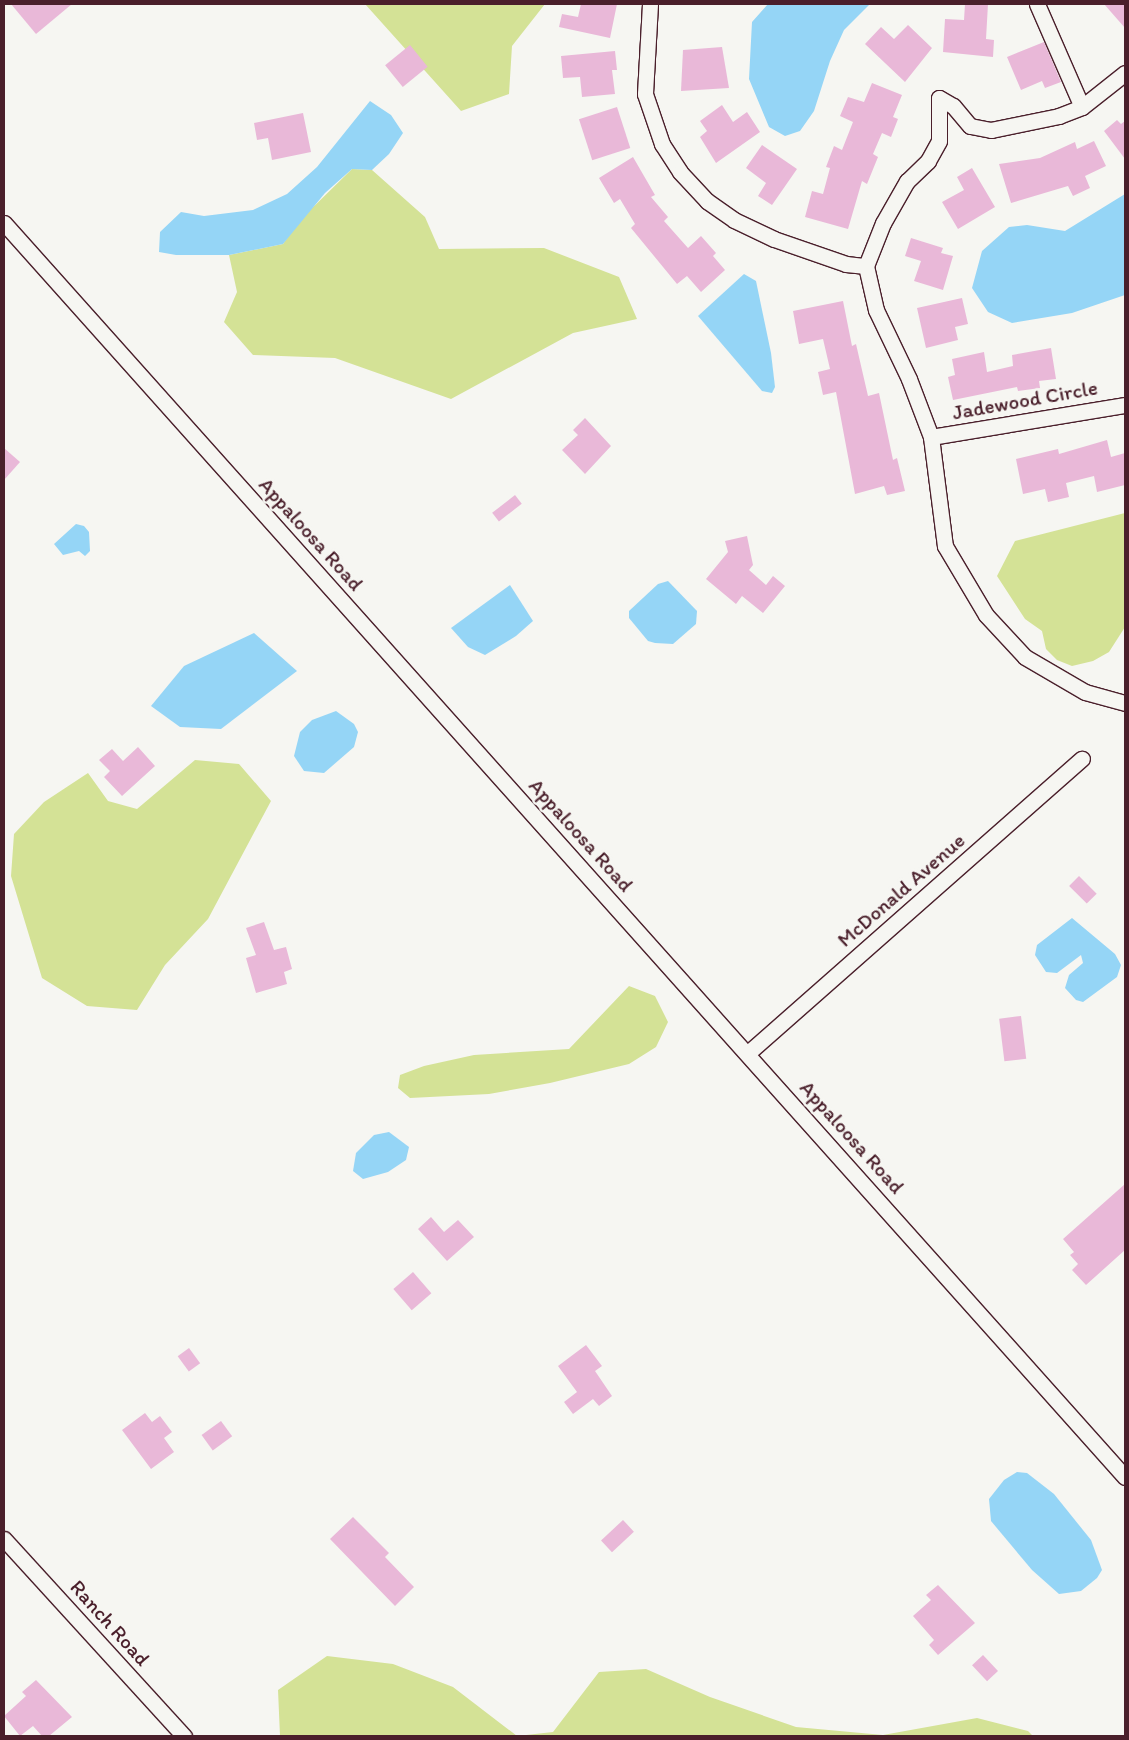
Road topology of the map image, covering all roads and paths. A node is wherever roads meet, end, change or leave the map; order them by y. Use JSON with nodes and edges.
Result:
{"nodes":[{"id":1,"x":650,"y":4,"type":"edge"},
{"id":2,"x":1037,"y":4,"type":"edge"},
{"id":3,"x":1125,"y":73,"type":"edge"},
{"id":4,"x":1082,"y":107,"type":"junction"},
{"id":5,"x":4,"y":223,"type":"edge"},
{"id":6,"x":866,"y":266,"type":"junction"},
{"id":7,"x":1125,"y":404,"type":"edge"},
{"id":8,"x":931,"y":437,"type":"junction"},
{"id":9,"x":1125,"y":703,"type":"edge"},
{"id":10,"x":1082,"y":759,"type":"dead end"},
{"id":11,"x":748,"y":1052,"type":"junction"},
{"id":12,"x":1125,"y":1478,"type":"edge"},
{"id":13,"x":4,"y":1539,"type":"edge"},
{"id":14,"x":184,"y":1736,"type":"edge"}],
"edges":[{"from":1,"to":6,"type":"street"},
{"from":2,"to":4,"type":"street"},
{"from":3,"to":4,"type":"street"},
{"from":4,"to":6,"type":"street"},
{"from":5,"to":11,"type":"street","name":"Appaloosa Road"},
{"from":6,"to":8,"type":"street"},
{"from":7,"to":8,"type":"street","name":"Jadewood Circle"},
{"from":8,"to":9,"type":"street"},
{"from":10,"to":11,"type":"street","name":"McDonald Avenue"},
{"from":11,"to":12,"type":"street","name":"Appaloosa Road"},
{"from":13,"to":14,"type":"street","name":"Ranch Road"}]}
